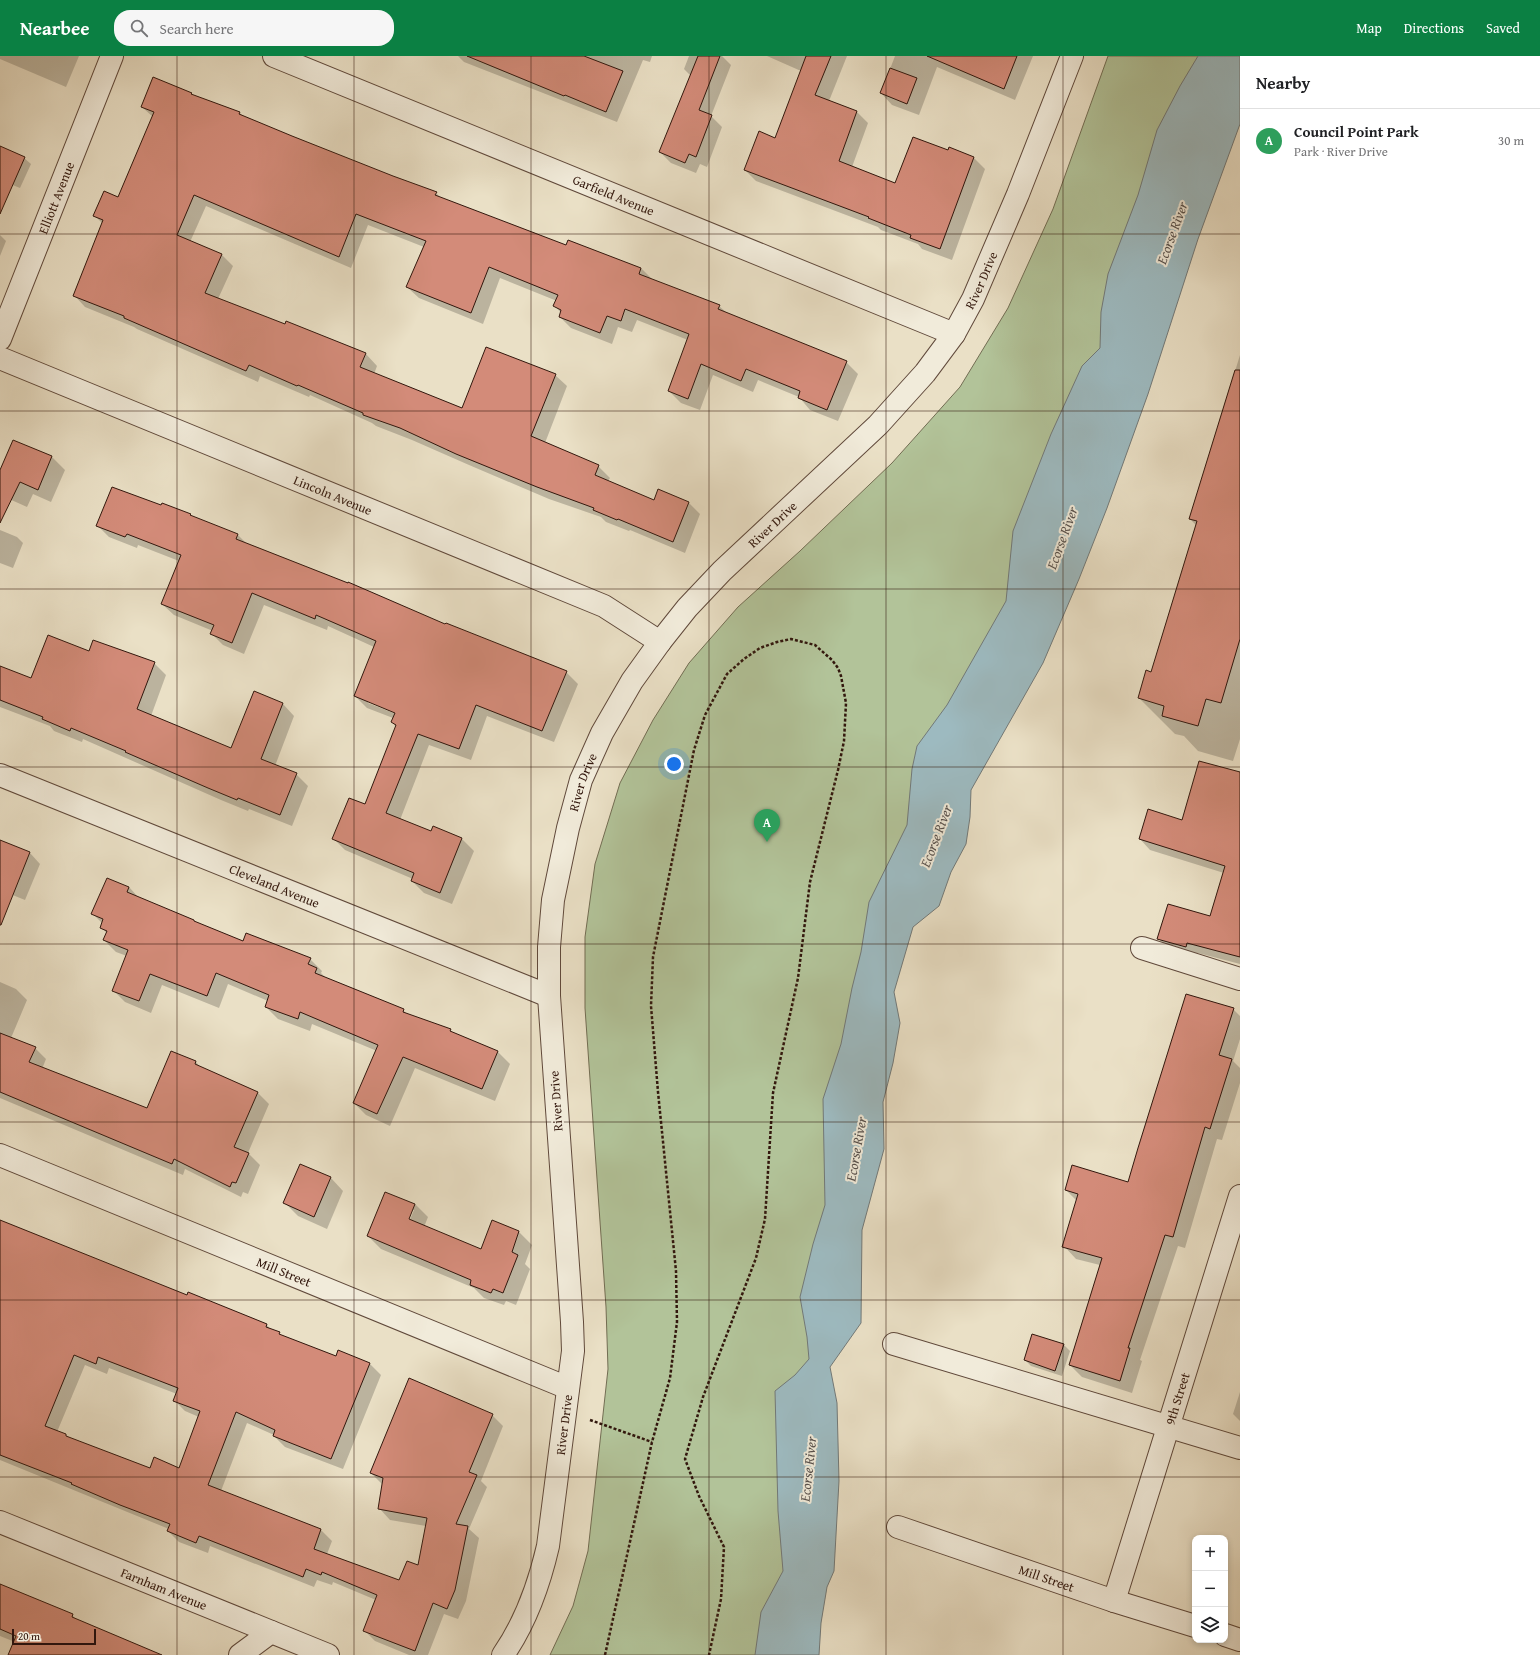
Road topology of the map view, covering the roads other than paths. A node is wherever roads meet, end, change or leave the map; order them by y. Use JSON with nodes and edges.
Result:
{"nodes":[{"id":1,"x":112,"y":56,"type":"edge"},
{"id":2,"x":274,"y":56,"type":"edge"},
{"id":3,"x":1072,"y":56,"type":"edge"},
{"id":4,"x":954,"y":334,"type":"junction"},
{"id":5,"x":0,"y":339,"type":"edge"},
{"id":6,"x":0,"y":358,"type":"edge"},
{"id":7,"x":660,"y":642,"type":"junction"},
{"id":8,"x":0,"y":775,"type":"edge"},
{"id":9,"x":1142,"y":948,"type":"dead end"},
{"id":10,"x":1240,"y":979,"type":"edge"},
{"id":11,"x":548,"y":996,"type":"junction"},
{"id":12,"x":0,"y":1155,"type":"edge"},
{"id":13,"x":1240,"y":1196,"type":"edge"},
{"id":14,"x":894,"y":1344,"type":"dead end"},
{"id":15,"x":568,"y":1388,"type":"junction"},
{"id":16,"x":1168,"y":1426,"type":"junction"},
{"id":17,"x":1240,"y":1448,"type":"edge"},
{"id":18,"x":0,"y":1522,"type":"edge"},
{"id":19,"x":898,"y":1527,"type":"dead end"},
{"id":20,"x":1114,"y":1601,"type":"junction"},
{"id":21,"x":1192,"y":1625,"type":"edge"},
{"id":22,"x":271,"y":1632,"type":"junction"},
{"id":23,"x":1228,"y":1636,"type":"edge"},
{"id":24,"x":1240,"y":1640,"type":"edge"},
{"id":25,"x":240,"y":1655,"type":"edge"},
{"id":26,"x":328,"y":1655,"type":"edge"},
{"id":27,"x":503,"y":1655,"type":"edge"}],
"edges":[{"from":1,"to":5,"type":"street","name":"Elliott Avenue"},
{"from":2,"to":4,"type":"street","name":"Garfield Avenue"},
{"from":3,"to":4,"type":"street","name":"River Drive"},
{"from":4,"to":7,"type":"street","name":"River Drive"},
{"from":6,"to":7,"type":"street","name":"Lincoln Avenue"},
{"from":7,"to":11,"type":"street","name":"River Drive"},
{"from":8,"to":11,"type":"street","name":"Cleveland Avenue"},
{"from":9,"to":10,"type":"street"},
{"from":11,"to":15,"type":"street","name":"River Drive"},
{"from":12,"to":15,"type":"street","name":"Mill Street"},
{"from":13,"to":16,"type":"street","name":"9th Street"},
{"from":14,"to":16,"type":"street"},
{"from":15,"to":27,"type":"street","name":"River Drive"},
{"from":16,"to":17,"type":"street"},
{"from":16,"to":20,"type":"street","name":"9th Street"},
{"from":18,"to":22,"type":"street","name":"Farnham Avenue"},
{"from":19,"to":20,"type":"street","name":"Mill Street"},
{"from":20,"to":21,"type":"street","name":"Mill Street"},
{"from":22,"to":25,"type":"street"},
{"from":22,"to":26,"type":"street","name":"Farnham Avenue"},
{"from":23,"to":24,"type":"street"}]}
